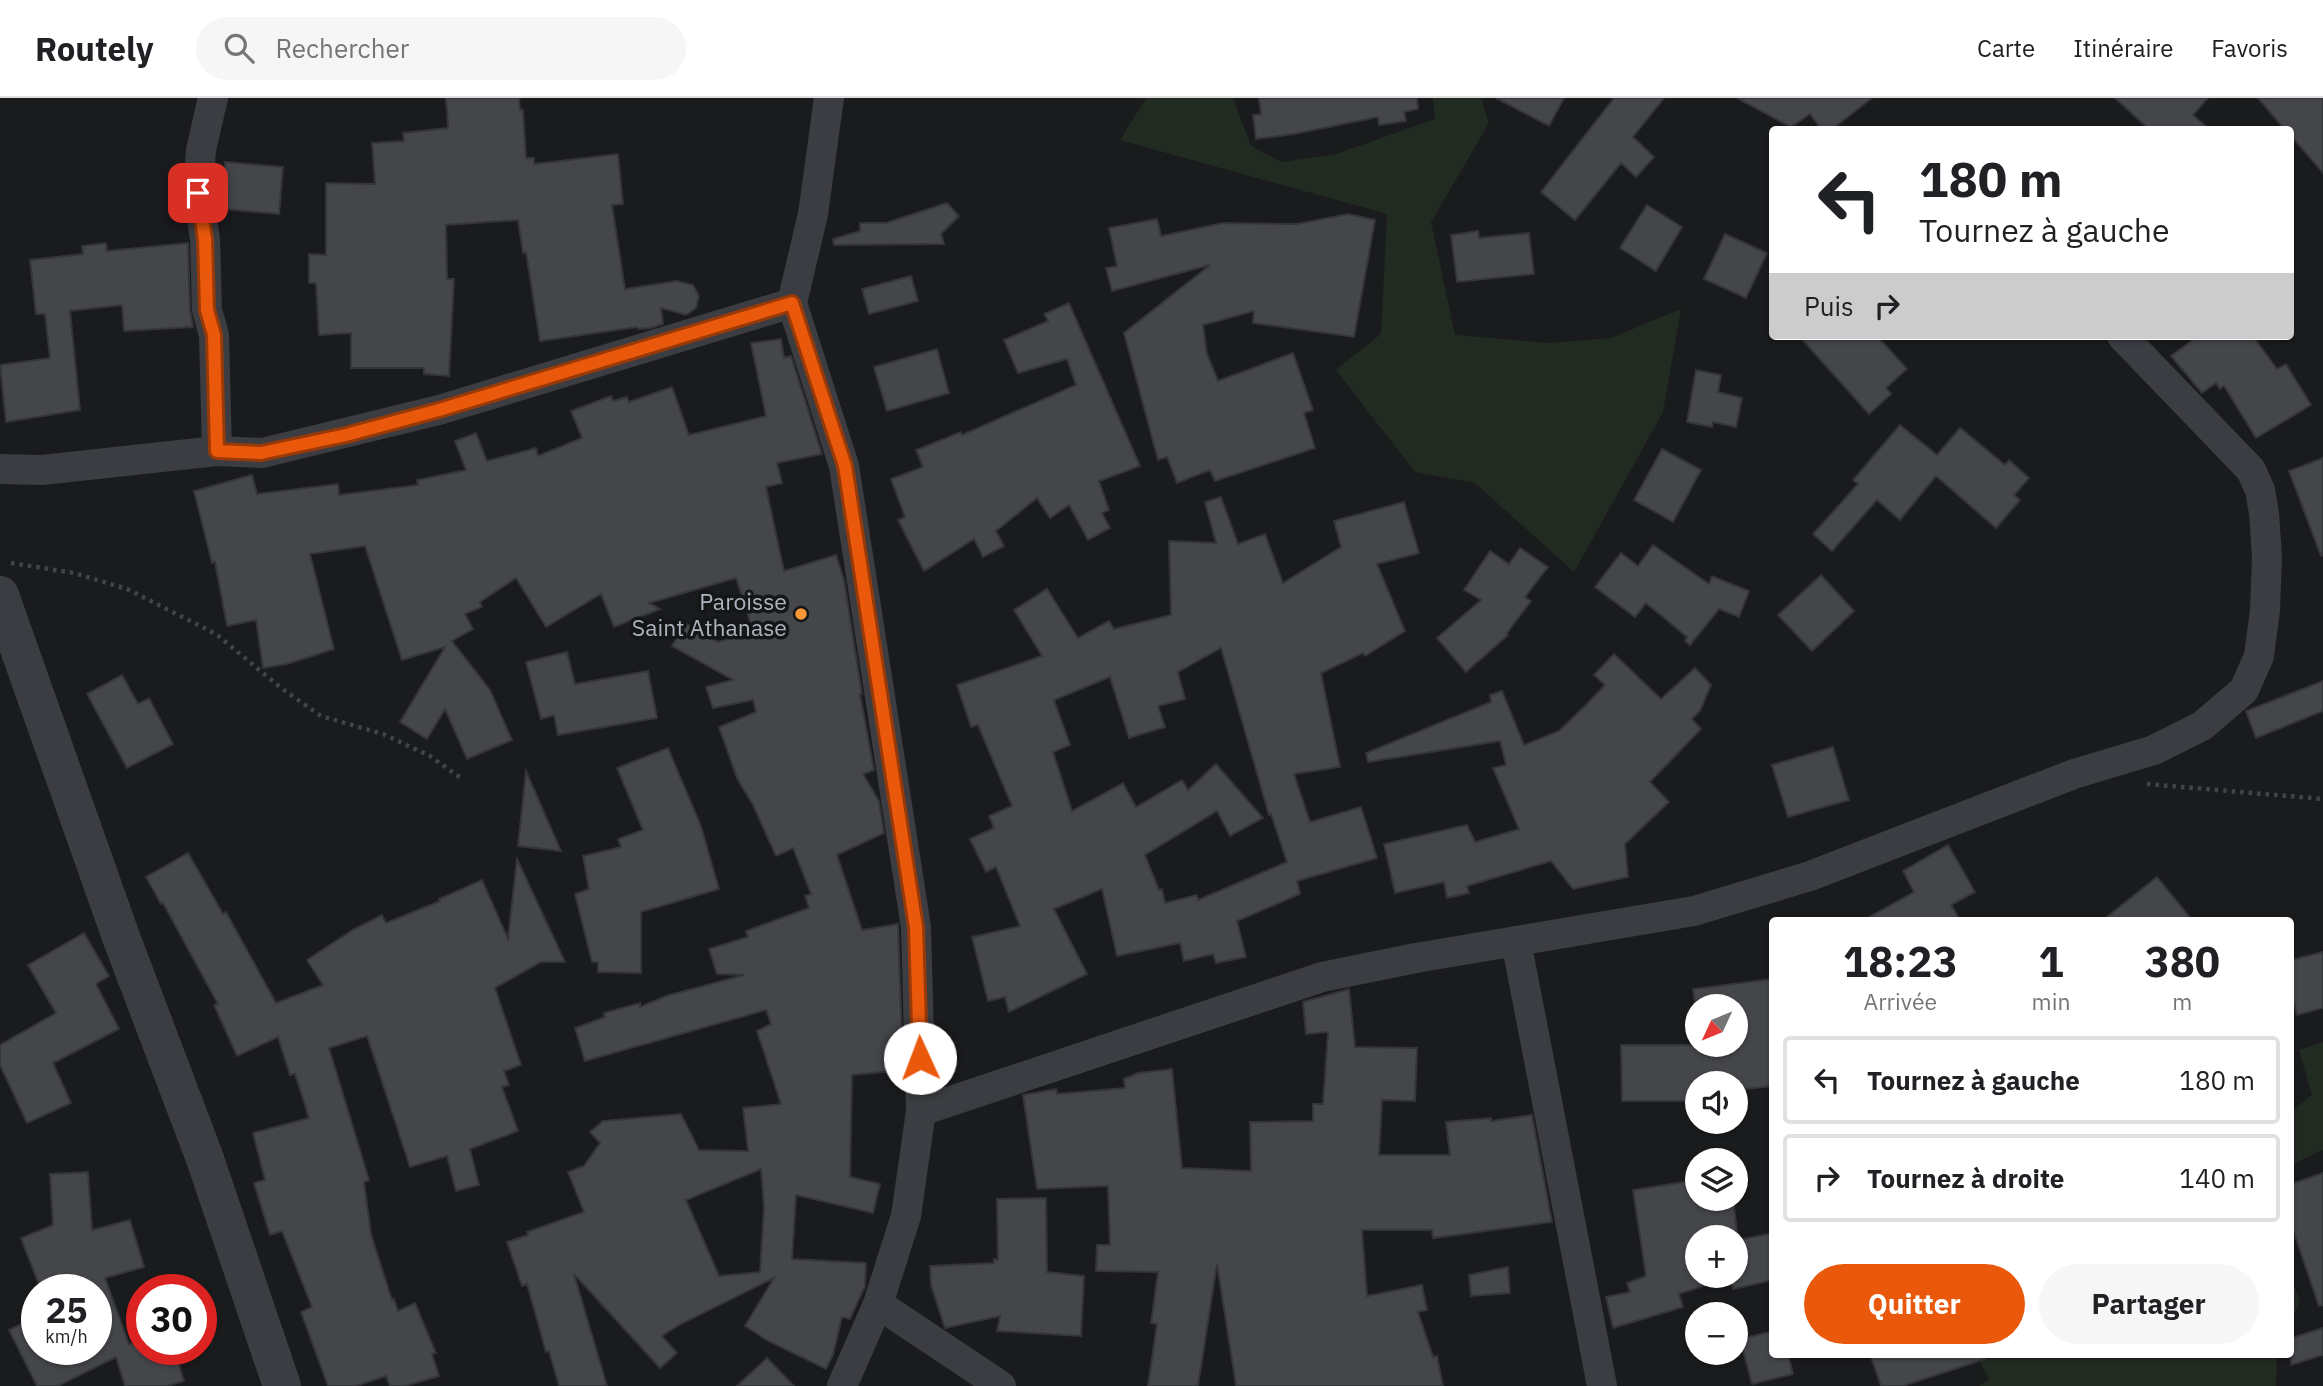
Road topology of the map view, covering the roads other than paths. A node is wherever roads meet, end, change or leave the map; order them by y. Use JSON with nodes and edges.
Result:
{"nodes":[{"id":1,"x":213,"y":98,"type":"edge"},
{"id":2,"x":829,"y":98,"type":"edge"},
{"id":3,"x":792,"y":303,"type":"junction"},
{"id":4,"x":2126,"y":340,"type":"edge"},
{"id":5,"x":217,"y":451,"type":"junction"},
{"id":6,"x":0,"y":469,"type":"edge"},
{"id":7,"x":0,"y":594,"type":"edge"},
{"id":8,"x":1516,"y":941,"type":"junction"},
{"id":9,"x":921,"y":1111,"type":"junction"},
{"id":10,"x":878,"y":1304,"type":"junction"},
{"id":11,"x":282,"y":1386,"type":"edge"},
{"id":12,"x":842,"y":1386,"type":"edge"},
{"id":13,"x":1001,"y":1386,"type":"edge"},
{"id":14,"x":1602,"y":1386,"type":"edge"}],
"edges":[{"from":1,"to":5,"type":"street"},
{"from":2,"to":3,"type":"street"},
{"from":3,"to":5,"type":"street"},
{"from":3,"to":9,"type":"street"},
{"from":4,"to":8,"type":"street"},
{"from":5,"to":6,"type":"street"},
{"from":7,"to":11,"type":"street"},
{"from":8,"to":9,"type":"street"},
{"from":8,"to":14,"type":"street"},
{"from":9,"to":10,"type":"street"},
{"from":10,"to":12,"type":"street"},
{"from":10,"to":13,"type":"street"}]}
